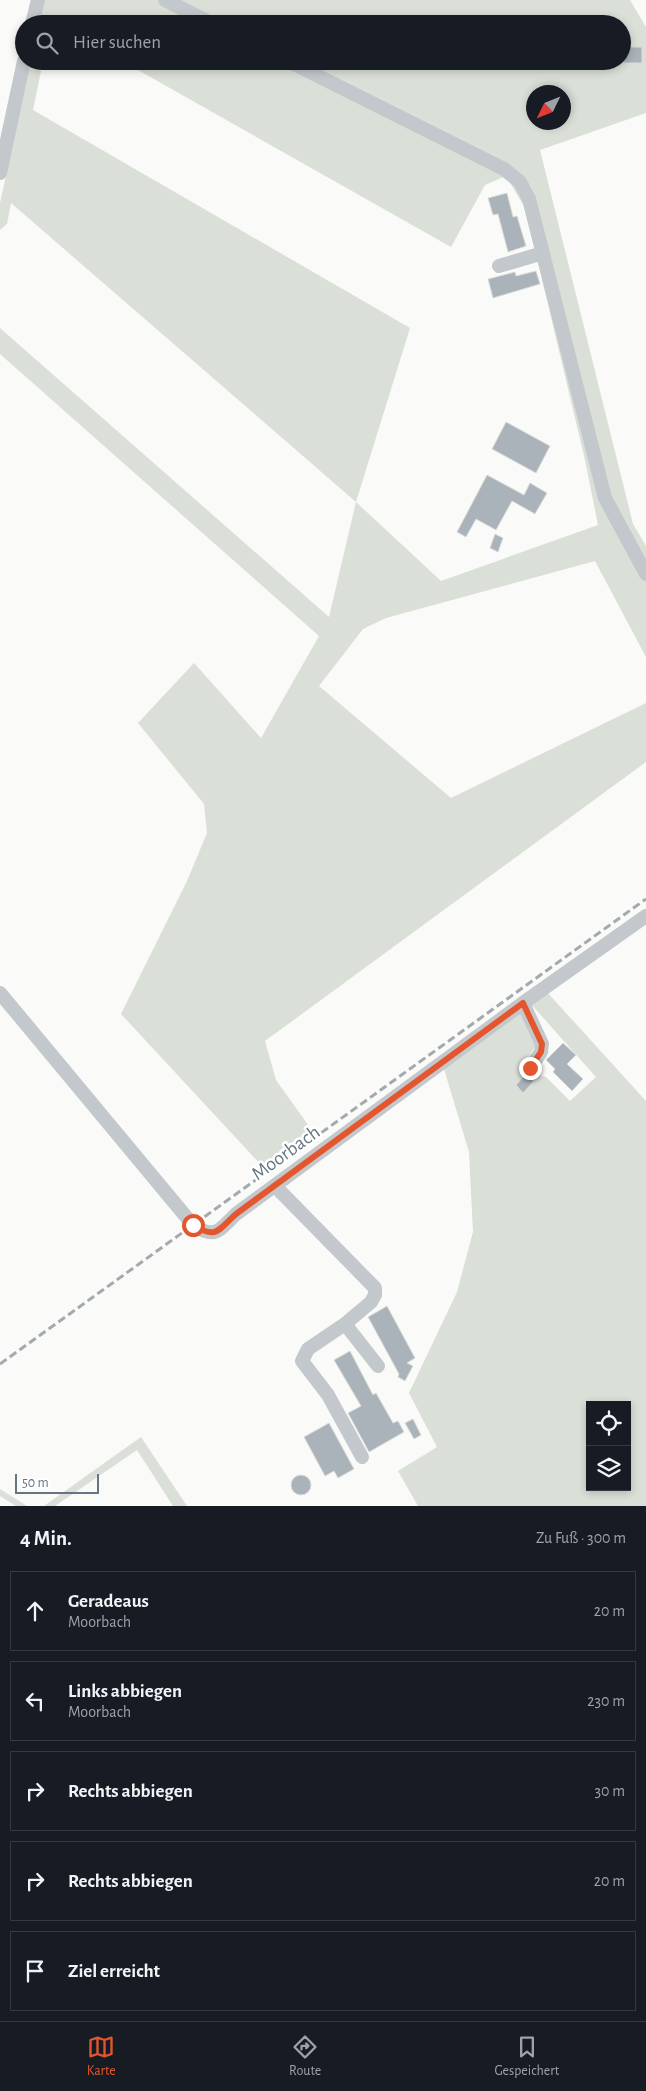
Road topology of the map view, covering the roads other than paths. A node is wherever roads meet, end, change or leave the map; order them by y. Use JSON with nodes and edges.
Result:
{"nodes":[{"id":1,"x":38,"y":0,"type":"edge"},
{"id":2,"x":165,"y":0,"type":"edge"},
{"id":3,"x":34,"y":15,"type":"edge"},
{"id":4,"x":195,"y":15,"type":"edge"},
{"id":5,"x":22,"y":70,"type":"edge"},
{"id":6,"x":306,"y":70,"type":"edge"},
{"id":7,"x":0,"y":173,"type":"edge"},
{"id":8,"x":543,"y":253,"type":"junction"},
{"id":9,"x":499,"y":266,"type":"dead end"},
{"id":10,"x":646,"y":574,"type":"edge"},
{"id":11,"x":646,"y":916,"type":"edge"},
{"id":12,"x":0,"y":993,"type":"edge"},
{"id":13,"x":523,"y":1003,"type":"junction"},
{"id":14,"x":530,"y":1068,"type":"dead end"},
{"id":15,"x":275,"y":1186,"type":"junction"},
{"id":16,"x":345,"y":1324,"type":"junction"},
{"id":17,"x":378,"y":1366,"type":"dead end"},
{"id":18,"x":362,"y":1457,"type":"dead end"}],
"edges":[{"from":1,"to":3,"type":"street"},
{"from":2,"to":4,"type":"street"},
{"from":5,"to":7,"type":"street"},
{"from":6,"to":8,"type":"street"},
{"from":8,"to":9,"type":"street"},
{"from":8,"to":10,"type":"street"},
{"from":11,"to":13,"type":"street","name":"Moorbach"},
{"from":12,"to":15,"type":"street","name":"Moorbach"},
{"from":13,"to":14,"type":"street"},
{"from":13,"to":15,"type":"street","name":"Moorbach"},
{"from":15,"to":16,"type":"street"},
{"from":16,"to":17,"type":"street"},
{"from":16,"to":18,"type":"street"}]}
